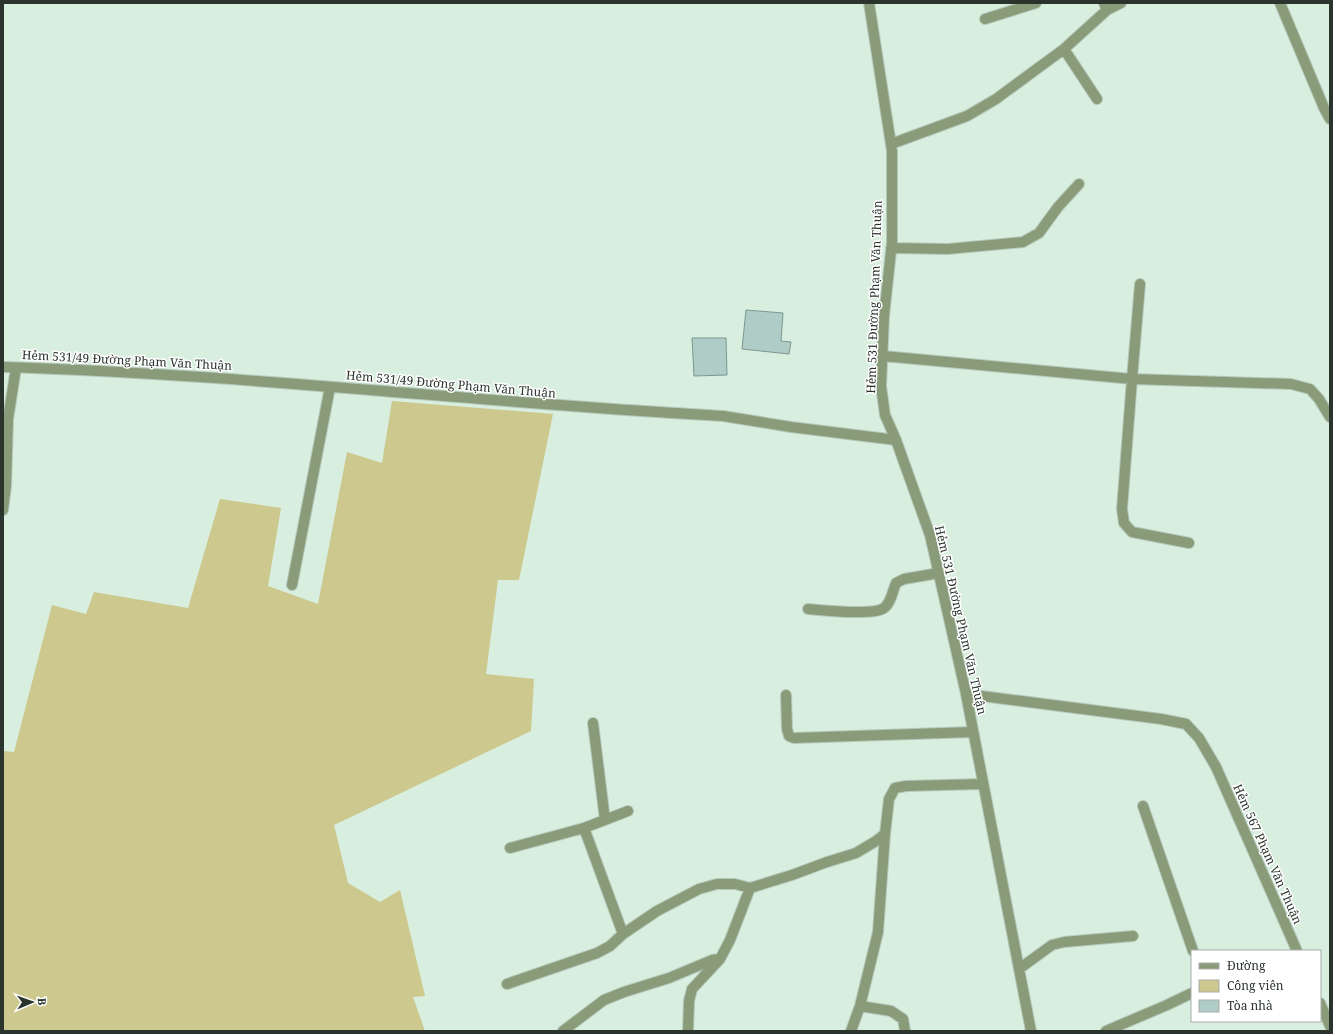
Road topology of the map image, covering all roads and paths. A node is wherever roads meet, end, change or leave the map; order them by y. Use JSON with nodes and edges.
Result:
{"nodes":[{"id":1,"x":869,"y":3,"type":"edge"},
{"id":2,"x":1036,"y":3,"type":"edge"},
{"id":3,"x":1121,"y":3,"type":"edge"},
{"id":4,"x":1280,"y":3,"type":"edge"},
{"id":5,"x":1106,"y":6,"type":"edge"},
{"id":6,"x":985,"y":19,"type":"dead end"},
{"id":7,"x":1064,"y":49,"type":"junction"},
{"id":8,"x":1098,"y":99,"type":"dead end"},
{"id":9,"x":1330,"y":119,"type":"edge"},
{"id":10,"x":891,"y":144,"type":"junction"},
{"id":11,"x":1079,"y":184,"type":"dead end"},
{"id":12,"x":891,"y":248,"type":"junction"},
{"id":13,"x":1140,"y":284,"type":"dead end"},
{"id":14,"x":883,"y":356,"type":"junction"},
{"id":15,"x":3,"y":367,"type":"edge"},
{"id":16,"x":16,"y":368,"type":"junction"},
{"id":17,"x":1132,"y":379,"type":"junction"},
{"id":18,"x":330,"y":387,"type":"junction"},
{"id":19,"x":1330,"y":417,"type":"edge"},
{"id":20,"x":896,"y":440,"type":"junction"},
{"id":21,"x":3,"y":510,"type":"edge"},
{"id":22,"x":1189,"y":543,"type":"dead end"},
{"id":23,"x":939,"y":573,"type":"junction"},
{"id":24,"x":292,"y":585,"type":"dead end"},
{"id":25,"x":808,"y":609,"type":"dead end"},
{"id":26,"x":966,"y":694,"type":"junction"},
{"id":27,"x":786,"y":695,"type":"dead end"},
{"id":28,"x":593,"y":723,"type":"dead end"},
{"id":29,"x":973,"y":732,"type":"junction"},
{"id":30,"x":983,"y":784,"type":"junction"},
{"id":31,"x":1143,"y":806,"type":"dead end"},
{"id":32,"x":628,"y":811,"type":"dead end"},
{"id":33,"x":605,"y":820,"type":"junction"},
{"id":34,"x":584,"y":828,"type":"junction"},
{"id":35,"x":885,"y":834,"type":"junction"},
{"id":36,"x":510,"y":848,"type":"dead end"},
{"id":37,"x":750,"y":888,"type":"junction"},
{"id":38,"x":623,"y":934,"type":"junction"},
{"id":39,"x":1133,"y":936,"type":"dead end"},
{"id":40,"x":1193,"y":950,"type":"edge"},
{"id":41,"x":1297,"y":950,"type":"edge"},
{"id":42,"x":720,"y":959,"type":"junction"},
{"id":43,"x":1019,"y":969,"type":"junction"},
{"id":44,"x":507,"y":984,"type":"dead end"},
{"id":45,"x":1191,"y":993,"type":"edge"},
{"id":46,"x":1321,"y":1005,"type":"edge"},
{"id":47,"x":860,"y":1006,"type":"junction"},
{"id":48,"x":1330,"y":1026,"type":"edge"},
{"id":49,"x":563,"y":1031,"type":"edge"},
{"id":50,"x":688,"y":1031,"type":"edge"},
{"id":51,"x":851,"y":1031,"type":"edge"},
{"id":52,"x":905,"y":1031,"type":"edge"},
{"id":53,"x":1031,"y":1031,"type":"edge"},
{"id":54,"x":1106,"y":1031,"type":"edge"}],
"edges":[{"from":1,"to":10,"type":"street","name":"Hẻm 531 Đường Phạm Văn Thuận"},
{"from":2,"to":6,"type":"street"},
{"from":3,"to":5,"type":"street"},
{"from":4,"to":9,"type":"street"},
{"from":5,"to":7,"type":"street"},
{"from":7,"to":8,"type":"street"},
{"from":7,"to":10,"type":"street"},
{"from":10,"to":12,"type":"street","name":"Hẻm 531 Đường Phạm Văn Thuận"},
{"from":11,"to":12,"type":"street"},
{"from":12,"to":14,"type":"street","name":"Hẻm 531 Đường Phạm Văn Thuận"},
{"from":13,"to":17,"type":"street"},
{"from":14,"to":17,"type":"street"},
{"from":14,"to":20,"type":"street","name":"Hẻm 531 Đường Phạm Văn Thuận"},
{"from":15,"to":16,"type":"street","name":"Hẻm 531/49 Đường Phạm Văn Thuận"},
{"from":16,"to":18,"type":"street","name":"Hẻm 531/49 Đường Phạm Văn Thuận"},
{"from":16,"to":21,"type":"street"},
{"from":17,"to":19,"type":"street"},
{"from":17,"to":22,"type":"street"},
{"from":18,"to":20,"type":"street","name":"Hẻm 531/49 Đường Phạm Văn Thuận"},
{"from":18,"to":24,"type":"street"},
{"from":20,"to":23,"type":"street","name":"Hẻm 531 Đường Phạm Văn Thuận"},
{"from":23,"to":25,"type":"street"},
{"from":23,"to":26,"type":"street","name":"Hẻm 531 Đường Phạm Văn Thuận"},
{"from":26,"to":29,"type":"street","name":"Hẻm 531 Đường Phạm Văn Thuận"},
{"from":26,"to":41,"type":"street","name":"Hẻm 567 Phạm Văn Thuận"},
{"from":27,"to":29,"type":"street"},
{"from":28,"to":33,"type":"street"},
{"from":29,"to":30,"type":"street","name":"Hẻm 531 Đường Phạm Văn Thuận"},
{"from":30,"to":35,"type":"street"},
{"from":30,"to":43,"type":"street","name":"Hẻm 531 Đường Phạm Văn Thuận"},
{"from":31,"to":40,"type":"street"},
{"from":32,"to":33,"type":"street"},
{"from":33,"to":34,"type":"street"},
{"from":34,"to":36,"type":"street"},
{"from":34,"to":38,"type":"street"},
{"from":35,"to":37,"type":"street"},
{"from":35,"to":47,"type":"street"},
{"from":37,"to":38,"type":"street"},
{"from":37,"to":42,"type":"street"},
{"from":38,"to":44,"type":"street"},
{"from":39,"to":43,"type":"street"},
{"from":42,"to":49,"type":"street"},
{"from":42,"to":50,"type":"street"},
{"from":43,"to":53,"type":"street","name":"Hẻm 531 Đường Phạm Văn Thuận"},
{"from":45,"to":54,"type":"street"},
{"from":46,"to":48,"type":"street"},
{"from":47,"to":51,"type":"street"},
{"from":47,"to":52,"type":"street"}]}
